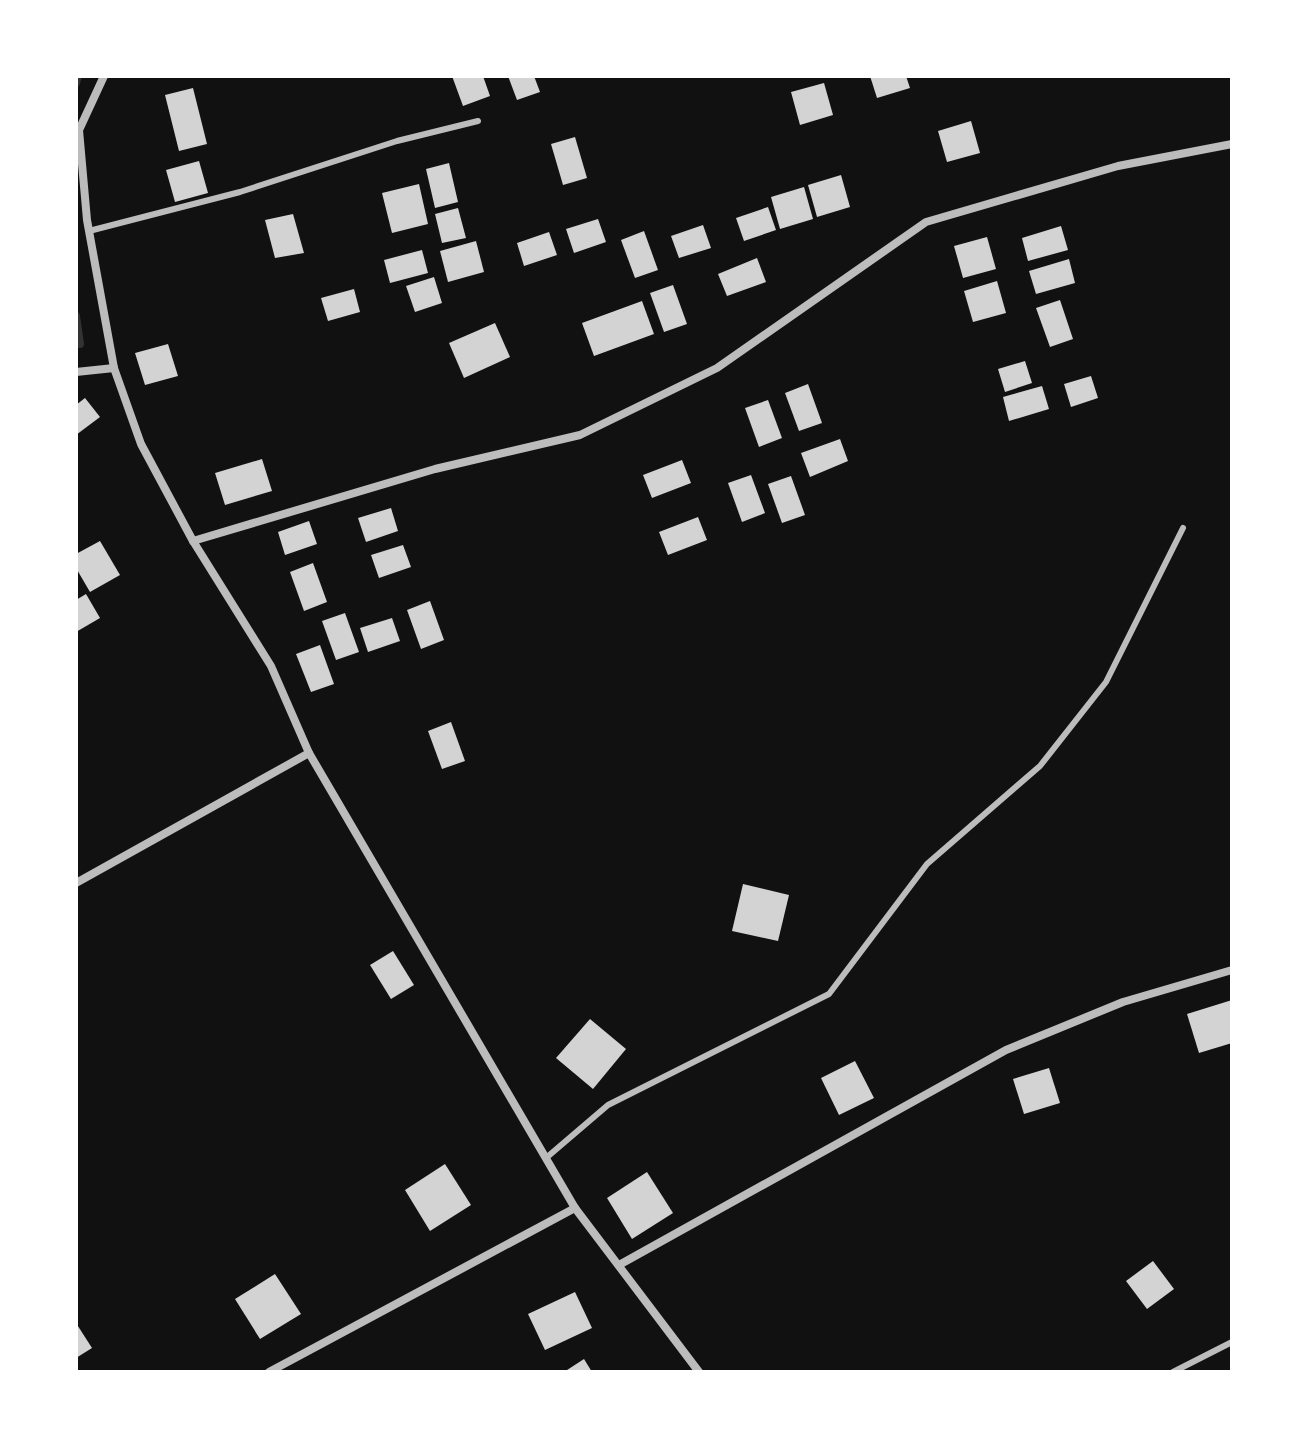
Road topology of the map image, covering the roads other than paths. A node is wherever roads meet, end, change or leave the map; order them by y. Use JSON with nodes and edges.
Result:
{"nodes":[{"id":1,"x":104,"y":76,"type":"edge"},
{"id":2,"x":478,"y":121,"type":"dead end"},
{"id":3,"x":77,"y":130,"type":"edge"},
{"id":4,"x":1232,"y":144,"type":"edge"},
{"id":5,"x":89,"y":231,"type":"junction"},
{"id":6,"x":114,"y":368,"type":"junction"},
{"id":7,"x":76,"y":372,"type":"edge"},
{"id":8,"x":1183,"y":528,"type":"dead end"},
{"id":9,"x":193,"y":541,"type":"junction"},
{"id":10,"x":309,"y":753,"type":"junction"},
{"id":11,"x":76,"y":883,"type":"edge"},
{"id":12,"x":1232,"y":970,"type":"edge"},
{"id":13,"x":546,"y":1158,"type":"junction"},
{"id":14,"x":575,"y":1208,"type":"junction"},
{"id":15,"x":619,"y":1265,"type":"junction"},
{"id":16,"x":1232,"y":1342,"type":"edge"},
{"id":17,"x":269,"y":1372,"type":"edge"},
{"id":18,"x":699,"y":1372,"type":"edge"},
{"id":19,"x":1173,"y":1372,"type":"edge"}],
"edges":[{"from":1,"to":3,"type":"street"},
{"from":2,"to":5,"type":"lane"},
{"from":3,"to":5,"type":"street"},
{"from":4,"to":9,"type":"street"},
{"from":5,"to":6,"type":"street"},
{"from":6,"to":7,"type":"street"},
{"from":6,"to":9,"type":"street"},
{"from":8,"to":13,"type":"lane"},
{"from":9,"to":10,"type":"street"},
{"from":10,"to":11,"type":"street"},
{"from":10,"to":13,"type":"street"},
{"from":12,"to":15,"type":"street"},
{"from":13,"to":14,"type":"street"},
{"from":14,"to":15,"type":"street"},
{"from":14,"to":17,"type":"street"},
{"from":15,"to":18,"type":"street"},
{"from":16,"to":19,"type":"lane"}]}
